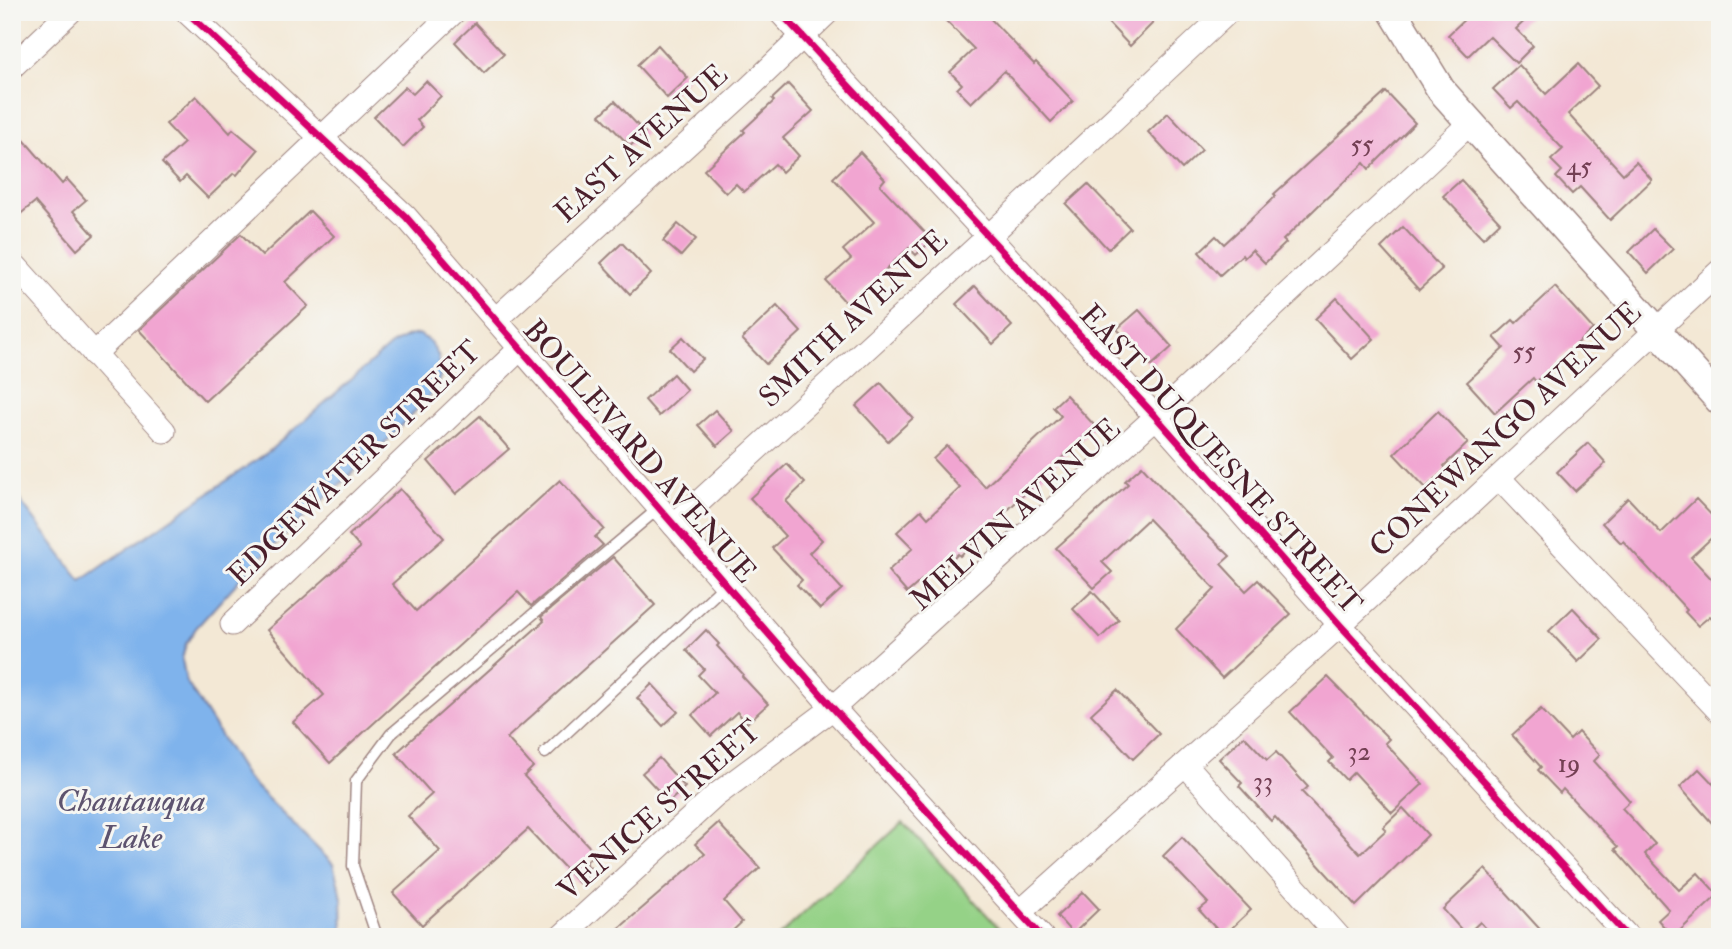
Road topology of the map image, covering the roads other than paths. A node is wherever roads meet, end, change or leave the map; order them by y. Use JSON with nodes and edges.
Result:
{"nodes":[{"id":1,"x":70,"y":12,"type":"edge"},
{"id":2,"x":187,"y":12,"type":"edge"},
{"id":3,"x":454,"y":12,"type":"edge"},
{"id":4,"x":780,"y":12,"type":"edge"},
{"id":5,"x":828,"y":12,"type":"edge"},
{"id":6,"x":1228,"y":12,"type":"edge"},
{"id":7,"x":1393,"y":12,"type":"edge"},
{"id":8,"x":802,"y":36,"type":"junction"},
{"id":9,"x":12,"y":67,"type":"edge"},
{"id":10,"x":1470,"y":123,"type":"junction"},
{"id":11,"x":320,"y":136,"type":"junction"},
{"id":12,"x":989,"y":236,"type":"junction"},
{"id":13,"x":12,"y":262,"type":"edge"},
{"id":14,"x":1720,"y":271,"type":"edge"},
{"id":15,"x":496,"y":319,"type":"junction"},
{"id":16,"x":1656,"y":331,"type":"junction"},
{"id":17,"x":521,"y":348,"type":"junction"},
{"id":18,"x":94,"y":354,"type":"junction"},
{"id":19,"x":1720,"y":401,"type":"edge"},
{"id":20,"x":1156,"y":417,"type":"junction"},
{"id":21,"x":164,"y":431,"type":"dead end"},
{"id":22,"x":1499,"y":478,"type":"junction"},
{"id":23,"x":659,"y":508,"type":"junction"},
{"id":24,"x":674,"y":525,"type":"junction"},
{"id":25,"x":726,"y":584,"type":"junction"},
{"id":26,"x":232,"y":624,"type":"dead end"},
{"id":27,"x":1340,"y":625,"type":"junction"},
{"id":28,"x":834,"y":708,"type":"junction"},
{"id":29,"x":1720,"y":712,"type":"edge"},
{"id":30,"x":545,"y":753,"type":"dead end"},
{"id":31,"x":1186,"y":765,"type":"junction"},
{"id":32,"x":1020,"y":912,"type":"junction"},
{"id":33,"x":377,"y":937,"type":"edge"},
{"id":34,"x":561,"y":937,"type":"edge"},
{"id":35,"x":1042,"y":937,"type":"edge"},
{"id":36,"x":1339,"y":937,"type":"edge"},
{"id":37,"x":1628,"y":937,"type":"edge"}],
"edges":[{"from":1,"to":9,"type":"street"},
{"from":2,"to":11,"type":"street","name":"BOULEVARD AVENUE"},
{"from":3,"to":11,"type":"street"},
{"from":4,"to":8,"type":"street","name":"EAST DUQUESNE STREET"},
{"from":5,"to":8,"type":"street","name":"EAST AVENUE"},
{"from":6,"to":12,"type":"street","name":"SMITH AVENUE"},
{"from":7,"to":10,"type":"street"},
{"from":8,"to":12,"type":"street","name":"EAST DUQUESNE STREET"},
{"from":8,"to":15,"type":"street","name":"EAST AVENUE"},
{"from":10,"to":16,"type":"street"},
{"from":10,"to":20,"type":"street","name":"MELVIN AVENUE"},
{"from":11,"to":15,"type":"street","name":"BOULEVARD AVENUE"},
{"from":11,"to":18,"type":"street"},
{"from":12,"to":20,"type":"street","name":"EAST DUQUESNE STREET"},
{"from":12,"to":24,"type":"street","name":"SMITH AVENUE"},
{"from":13,"to":18,"type":"street"},
{"from":14,"to":16,"type":"street","name":"CONEWANGO AVENUE"},
{"from":15,"to":17,"type":"street","name":"BOULEVARD AVENUE"},
{"from":16,"to":19,"type":"street"},
{"from":16,"to":22,"type":"street","name":"CONEWANGO AVENUE"},
{"from":17,"to":23,"type":"street","name":"BOULEVARD AVENUE"},
{"from":17,"to":26,"type":"street","name":"EDGEWATER STREET"},
{"from":18,"to":21,"type":"street"},
{"from":20,"to":27,"type":"street","name":"EAST DUQUESNE STREET"},
{"from":20,"to":28,"type":"street","name":"MELVIN AVENUE"},
{"from":22,"to":27,"type":"street","name":"CONEWANGO AVENUE"},
{"from":22,"to":29,"type":"street"},
{"from":23,"to":24,"type":"street","name":"BOULEVARD AVENUE"},
{"from":23,"to":33,"type":"lane"},
{"from":24,"to":25,"type":"street","name":"BOULEVARD AVENUE"},
{"from":25,"to":28,"type":"street","name":"BOULEVARD AVENUE"},
{"from":25,"to":30,"type":"lane"},
{"from":27,"to":31,"type":"street","name":"CONEWANGO AVENUE"},
{"from":27,"to":37,"type":"street","name":"EAST DUQUESNE STREET"},
{"from":28,"to":32,"type":"street","name":"BOULEVARD AVENUE"},
{"from":28,"to":34,"type":"street","name":"VENICE STREET"},
{"from":31,"to":32,"type":"street","name":"CONEWANGO AVENUE"},
{"from":31,"to":36,"type":"street"},
{"from":32,"to":35,"type":"street","name":"BOULEVARD AVENUE"}]}
